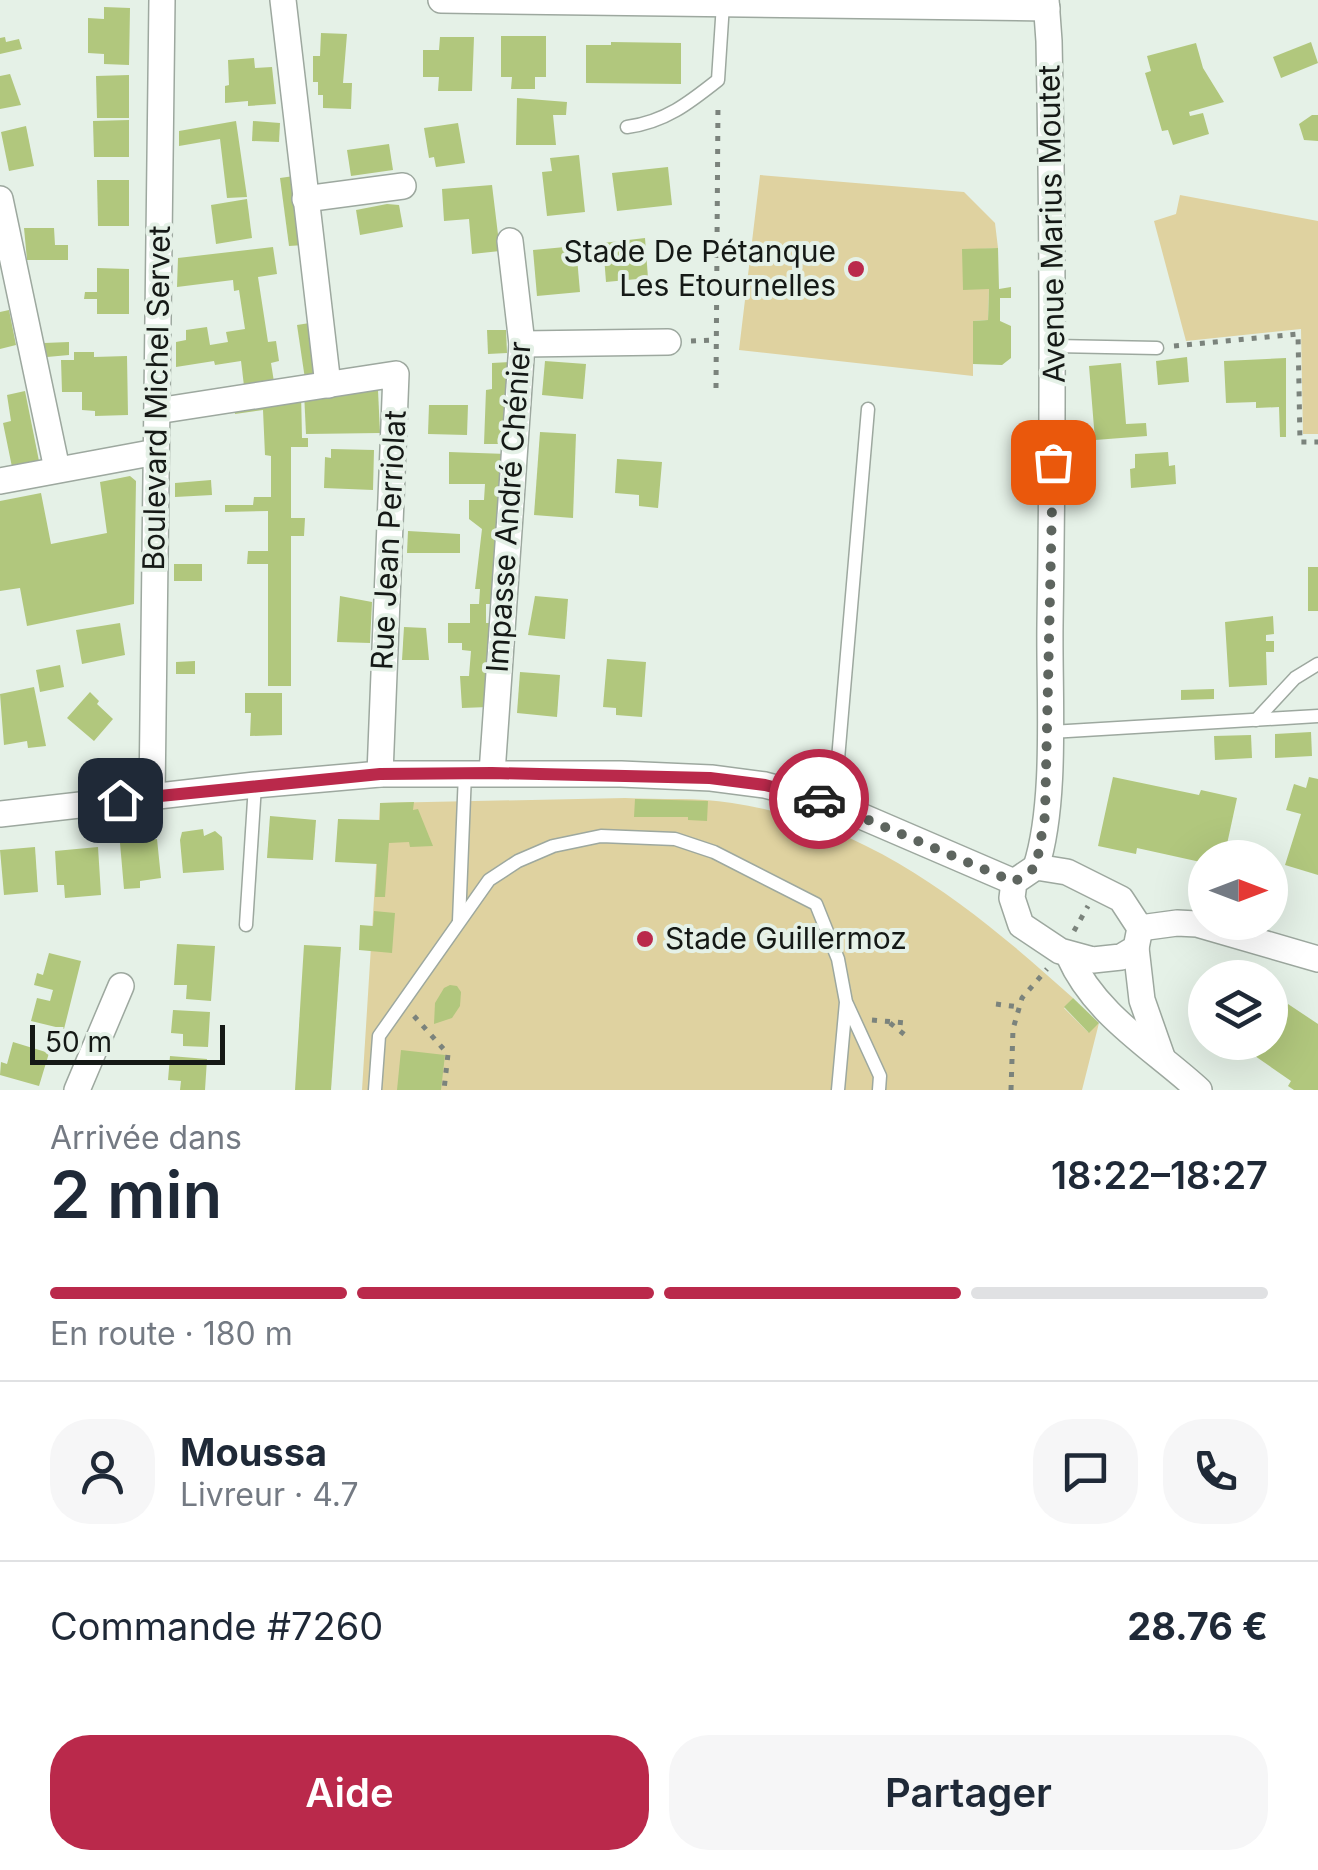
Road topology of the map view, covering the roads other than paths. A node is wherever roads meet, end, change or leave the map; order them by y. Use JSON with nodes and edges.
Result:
{"nodes":[{"id":1,"x":162,"y":0,"type":"edge"},
{"id":2,"x":283,"y":0,"type":"edge"},
{"id":3,"x":440,"y":0,"type":"edge"},
{"id":4,"x":723,"y":2,"type":"edge"},
{"id":5,"x":1046,"y":4,"type":"edge"},
{"id":6,"x":627,"y":127,"type":"dead end"},
{"id":7,"x":402,"y":186,"type":"dead end"},
{"id":8,"x":0,"y":198,"type":"edge"},
{"id":9,"x":305,"y":199,"type":"junction"},
{"id":10,"x":510,"y":241,"type":"dead end"},
{"id":11,"x":668,"y":342,"type":"dead end"},
{"id":12,"x":522,"y":344,"type":"junction"},
{"id":13,"x":1055,"y":346,"type":"junction"},
{"id":14,"x":1156,"y":348,"type":"road end"},
{"id":15,"x":328,"y":384,"type":"junction"},
{"id":16,"x":868,"y":409,"type":"dead end"},
{"id":17,"x":156,"y":411,"type":"junction"},
{"id":18,"x":156,"y":452,"type":"junction"},
{"id":19,"x":57,"y":469,"type":"junction"},
{"id":20,"x":0,"y":482,"type":"edge"},
{"id":21,"x":1318,"y":664,"type":"edge"},
{"id":22,"x":1318,"y":716,"type":"edge"},
{"id":23,"x":1256,"y":720,"type":"junction"},
{"id":24,"x":1048,"y":732,"type":"junction"},
{"id":25,"x":464,"y":773,"type":"junction"},
{"id":26,"x":492,"y":773,"type":"junction"},
{"id":27,"x":380,"y":774,"type":"junction"},
{"id":28,"x":256,"y":785,"type":"junction"},
{"id":29,"x":152,"y":797,"type":"junction"},
{"id":30,"x":826,"y":801,"type":"junction"},
{"id":31,"x":0,"y":814,"type":"edge"},
{"id":32,"x":1036,"y":867,"type":"junction"},
{"id":33,"x":1014,"y":882,"type":"junction"},
{"id":34,"x":459,"y":922,"type":"junction"},
{"id":35,"x":246,"y":924,"type":"dead end"},
{"id":36,"x":1138,"y":938,"type":"junction"},
{"id":37,"x":1064,"y":954,"type":"junction"},
{"id":38,"x":1318,"y":959,"type":"edge"},
{"id":39,"x":120,"y":986,"type":"dead end"},
{"id":40,"x":846,"y":1002,"type":"junction"},
{"id":41,"x":1162,"y":1057,"type":"junction"},
{"id":42,"x":78,"y":1090,"type":"edge"},
{"id":43,"x":375,"y":1090,"type":"edge"},
{"id":44,"x":838,"y":1090,"type":"edge"},
{"id":45,"x":879,"y":1090,"type":"edge"},
{"id":46,"x":1199,"y":1090,"type":"edge"}],
"edges":[{"from":1,"to":17,"type":"street","name":"Boulevard Michel Servet"},
{"from":2,"to":9,"type":"street"},
{"from":3,"to":4,"type":"street"},
{"from":4,"to":5,"type":"street"},
{"from":4,"to":6,"type":"lane"},
{"from":5,"to":13,"type":"street","name":"Avenue Marius Moutet"},
{"from":7,"to":9,"type":"street"},
{"from":8,"to":19,"type":"street"},
{"from":9,"to":15,"type":"street"},
{"from":10,"to":12,"type":"street","name":"Impasse André Chénier"},
{"from":11,"to":12,"type":"street"},
{"from":12,"to":26,"type":"street","name":"Impasse André Chénier"},
{"from":13,"to":14,"type":"lane"},
{"from":13,"to":24,"type":"street","name":"Avenue Marius Moutet"},
{"from":15,"to":17,"type":"street","name":"Rue Jean Perriolat"},
{"from":15,"to":27,"type":"street","name":"Rue Jean Perriolat"},
{"from":16,"to":30,"type":"lane"},
{"from":17,"to":18,"type":"street","name":"Boulevard Michel Servet"},
{"from":18,"to":19,"type":"street"},
{"from":18,"to":29,"type":"street","name":"Boulevard Michel Servet"},
{"from":19,"to":20,"type":"street"},
{"from":21,"to":23,"type":"lane"},
{"from":22,"to":23,"type":"lane"},
{"from":23,"to":24,"type":"lane"},
{"from":24,"to":32,"type":"street","name":"Avenue Marius Moutet"},
{"from":25,"to":26,"type":"street"},
{"from":25,"to":27,"type":"street"},
{"from":25,"to":34,"type":"lane"},
{"from":26,"to":30,"type":"street"},
{"from":27,"to":28,"type":"street"},
{"from":28,"to":29,"type":"street"},
{"from":28,"to":35,"type":"lane"},
{"from":29,"to":31,"type":"street"},
{"from":30,"to":33,"type":"street"},
{"from":32,"to":33,"type":"street"},
{"from":32,"to":36,"type":"street"},
{"from":33,"to":37,"type":"street"},
{"from":34,"to":40,"type":"lane"},
{"from":34,"to":43,"type":"lane"},
{"from":36,"to":37,"type":"street"},
{"from":36,"to":38,"type":"street"},
{"from":36,"to":41,"type":"street"},
{"from":37,"to":41,"type":"street"},
{"from":39,"to":42,"type":"street"},
{"from":40,"to":44,"type":"lane"},
{"from":40,"to":45,"type":"lane"},
{"from":41,"to":46,"type":"street"}]}
